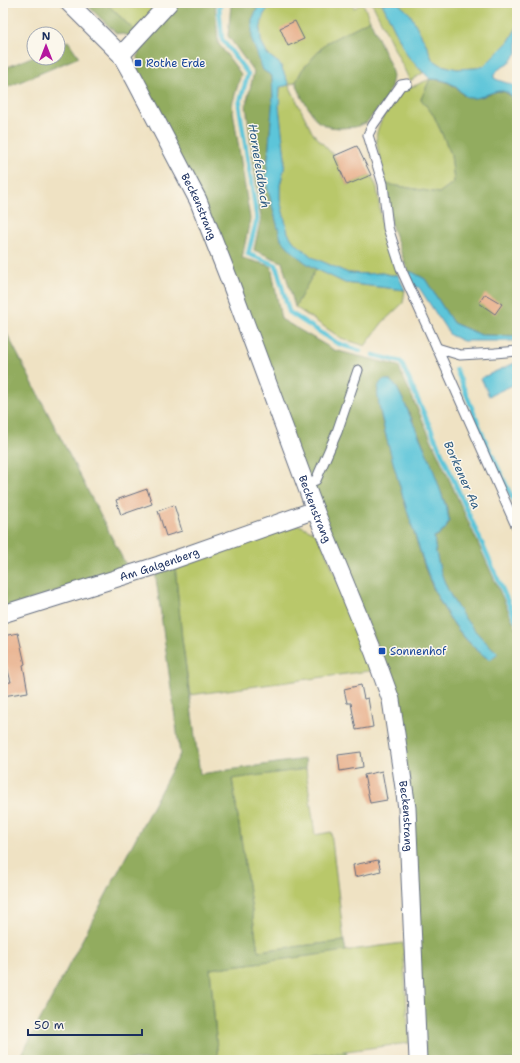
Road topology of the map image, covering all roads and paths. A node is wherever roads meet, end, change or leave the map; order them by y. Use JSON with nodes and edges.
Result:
{"nodes":[{"id":1,"x":69,"y":3,"type":"edge"},
{"id":2,"x":169,"y":3,"type":"edge"},
{"id":3,"x":121,"y":55,"type":"junction"},
{"id":4,"x":407,"y":84,"type":"dead end"},
{"id":5,"x":437,"y":348,"type":"junction"},
{"id":6,"x":517,"y":351,"type":"edge"},
{"id":7,"x":358,"y":370,"type":"dead end"},
{"id":8,"x":305,"y":484,"type":"junction"},
{"id":9,"x":315,"y":510,"type":"junction"},
{"id":10,"x":517,"y":528,"type":"edge"},
{"id":11,"x":3,"y":614,"type":"edge"},
{"id":12,"x":418,"y":1060,"type":"edge"}],
"edges":[{"from":1,"to":3,"type":"street","name":"Beckenstrang"},
{"from":2,"to":3,"type":"street"},
{"from":3,"to":8,"type":"street","name":"Beckenstrang"},
{"from":4,"to":5,"type":"lane"},
{"from":5,"to":6,"type":"lane"},
{"from":5,"to":10,"type":"lane"},
{"from":7,"to":8,"type":"lane"},
{"from":8,"to":9,"type":"street","name":"Beckenstrang"},
{"from":9,"to":11,"type":"street","name":"Am Galgenberg"},
{"from":9,"to":12,"type":"street","name":"Beckenstrang"}]}
